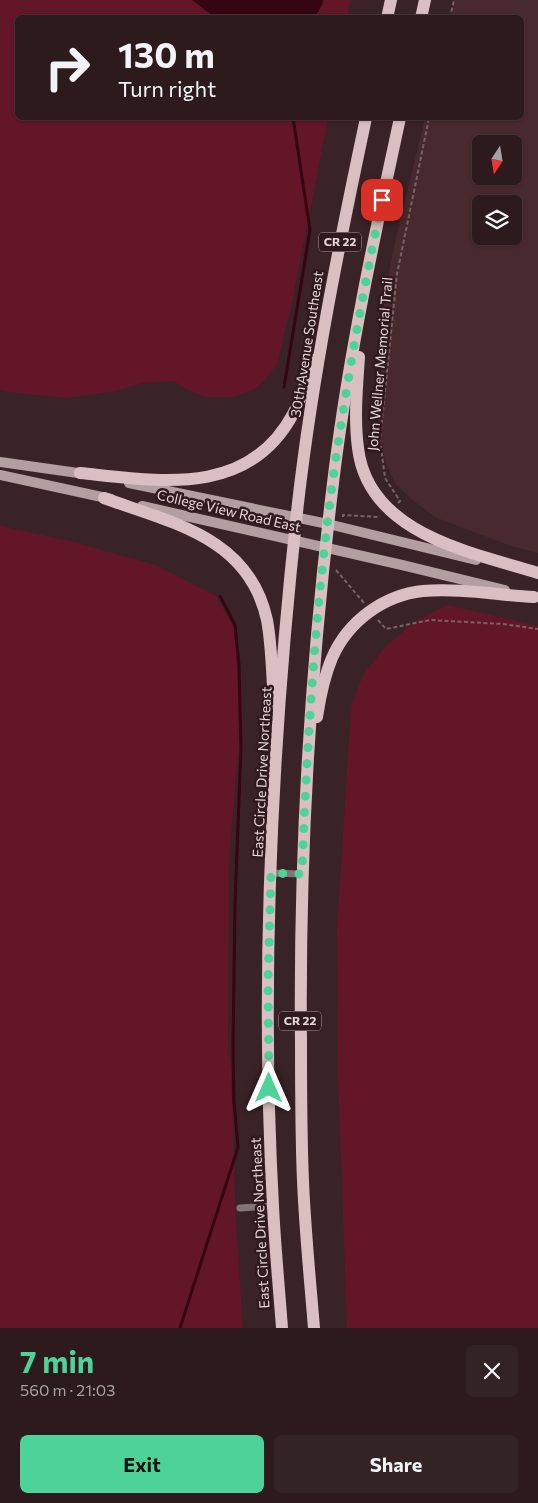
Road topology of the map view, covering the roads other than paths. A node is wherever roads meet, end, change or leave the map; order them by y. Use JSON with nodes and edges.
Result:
{"nodes":[{"id":1,"x":391,"y":0,"type":"edge"},
{"id":2,"x":425,"y":0,"type":"edge"},
{"id":3,"x":388,"y":15,"type":"edge"},
{"id":4,"x":422,"y":15,"type":"edge"},
{"id":5,"x":366,"y":120,"type":"edge"},
{"id":6,"x":400,"y":120,"type":"edge"},
{"id":7,"x":332,"y":282,"type":"junction"},
{"id":8,"x":363,"y":295,"type":"junction"},
{"id":9,"x":0,"y":462,"type":"edge"},
{"id":10,"x":80,"y":473,"type":"junction"},
{"id":11,"x":0,"y":475,"type":"edge"},
{"id":12,"x":104,"y":498,"type":"junction"},
{"id":13,"x":297,"y":518,"type":"junction"},
{"id":14,"x":334,"y":526,"type":"junction"},
{"id":15,"x":294,"y":540,"type":"junction"},
{"id":16,"x":325,"y":547,"type":"junction"},
{"id":17,"x":538,"y":573,"type":"edge"},
{"id":18,"x":536,"y":598,"type":"edge"},
{"id":19,"x":276,"y":744,"type":"junction"},
{"id":20,"x":305,"y":784,"type":"junction"},
{"id":21,"x":271,"y":873,"type":"junction"},
{"id":22,"x":302,"y":874,"type":"junction"},
{"id":23,"x":273,"y":1206,"type":"junction"},
{"id":24,"x":240,"y":1208,"type":"dead end"},
{"id":25,"x":282,"y":1328,"type":"edge"},
{"id":26,"x":314,"y":1328,"type":"edge"}],
"edges":[{"from":1,"to":3,"type":"main road"},
{"from":2,"to":4,"type":"main road"},
{"from":5,"to":7,"type":"main road","name":"30th Avenue Southeast","number":"CR 22"},
{"from":6,"to":8,"type":"main road","number":"CR 22"},
{"from":7,"to":10,"type":"main road"},
{"from":7,"to":13,"type":"main road","name":"30th Avenue Southeast","number":"CR 22"},
{"from":8,"to":14,"type":"main road","number":"CR 22"},
{"from":8,"to":17,"type":"main road"},
{"from":9,"to":10,"type":"main road","name":"College View Road East"},
{"from":10,"to":13,"type":"main road","name":"College View Road East"},
{"from":11,"to":12,"type":"main road","name":"College View Road East"},
{"from":12,"to":15,"type":"main road","name":"College View Road East"},
{"from":12,"to":19,"type":"main road"},
{"from":13,"to":14,"type":"main road","name":"College View Road East"},
{"from":13,"to":15,"type":"main road","name":"East Circle Drive Northeast","number":"CR 22"},
{"from":14,"to":16,"type":"main road","number":"CR 22"},
{"from":14,"to":17,"type":"main road","name":"College View Road East"},
{"from":15,"to":16,"type":"main road","name":"College View Road East"},
{"from":15,"to":19,"type":"main road","name":"East Circle Drive Northeast","number":"CR 22"},
{"from":16,"to":18,"type":"main road","name":"College View Road East"},
{"from":16,"to":20,"type":"main road","number":"CR 22"},
{"from":18,"to":20,"type":"main road"},
{"from":19,"to":21,"type":"main road","name":"East Circle Drive Northeast","number":"CR 22"},
{"from":20,"to":22,"type":"main road","number":"CR 22"},
{"from":21,"to":22,"type":"lane"},
{"from":21,"to":23,"type":"main road","name":"East Circle Drive Northeast","number":"CR 22"},
{"from":22,"to":26,"type":"main road","number":"CR 22"},
{"from":23,"to":24,"type":"lane"},
{"from":23,"to":25,"type":"main road","name":"East Circle Drive Northeast","number":"CR 22"}]}
